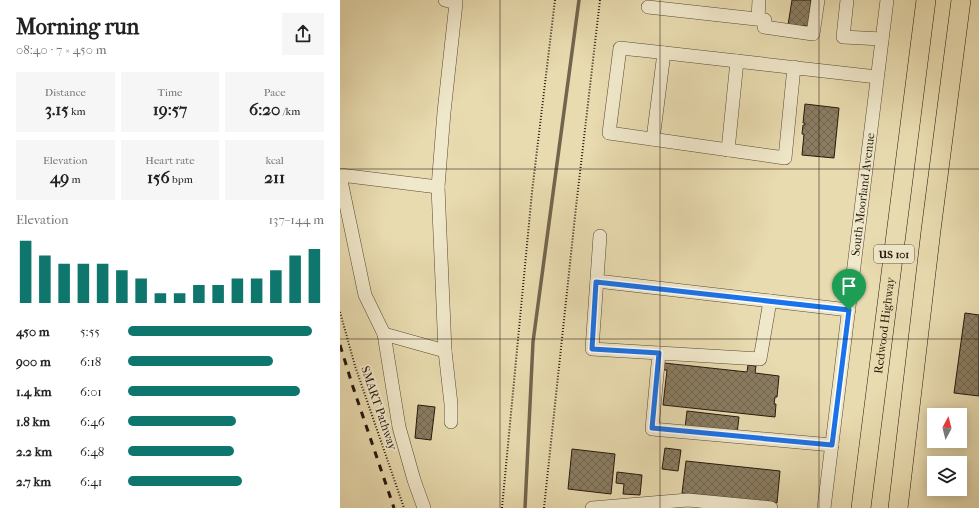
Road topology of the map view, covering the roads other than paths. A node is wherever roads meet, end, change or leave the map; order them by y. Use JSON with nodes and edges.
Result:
{"nodes":[{"id":1,"x":445,"y":0,"type":"edge"},
{"id":2,"x":759,"y":0,"type":"edge"},
{"id":3,"x":818,"y":0,"type":"edge"},
{"id":4,"x":847,"y":0,"type":"edge"},
{"id":5,"x":887,"y":0,"type":"edge"},
{"id":6,"x":926,"y":0,"type":"edge"},
{"id":7,"x":961,"y":0,"type":"edge"},
{"id":8,"x":648,"y":7,"type":"dead end"},
{"id":9,"x":758,"y":19,"type":"junction"},
{"id":10,"x":882,"y":39,"type":"junction"},
{"id":11,"x":664,"y":53,"type":"junction"},
{"id":12,"x":737,"y":61,"type":"junction"},
{"id":13,"x":794,"y":67,"type":"junction"},
{"id":14,"x":877,"y":77,"type":"junction"},
{"id":15,"x":653,"y":139,"type":"junction"},
{"id":16,"x":728,"y":150,"type":"junction"},
{"id":17,"x":340,"y":176,"type":"edge"},
{"id":18,"x":438,"y":187,"type":"junction"},
{"id":19,"x":600,"y":236,"type":"dead end"},
{"id":20,"x":596,"y":282,"type":"junction"},
{"id":21,"x":770,"y":302,"type":"junction"},
{"id":22,"x":849,"y":310,"type":"junction"},
{"id":23,"x":384,"y":334,"type":"junction"},
{"id":24,"x":444,"y":351,"type":"junction"},
{"id":25,"x":659,"y":353,"type":"junction"},
{"id":26,"x":451,"y":422,"type":"dead end"},
{"id":27,"x":832,"y":445,"type":"junction"},
{"id":28,"x":689,"y":504,"type":"edge"},
{"id":29,"x":424,"y":508,"type":"edge"},
{"id":30,"x":592,"y":508,"type":"edge"},
{"id":31,"x":771,"y":508,"type":"edge"},
{"id":32,"x":824,"y":508,"type":"edge"},
{"id":33,"x":861,"y":508,"type":"edge"},
{"id":34,"x":898,"y":508,"type":"edge"}],
"edges":[{"from":1,"to":18,"type":"street"},
{"from":2,"to":9,"type":"street"},
{"from":3,"to":9,"type":"street"},
{"from":4,"to":10,"type":"street"},
{"from":5,"to":10,"type":"street","name":"South Moorland Avenue"},
{"from":6,"to":33,"type":"highway","name":"Redwood Highway","number":"US 101"},
{"from":7,"to":34,"type":"highway","number":"US 101"},
{"from":8,"to":9,"type":"street"},
{"from":10,"to":14,"type":"street","name":"South Moorland Avenue"},
{"from":11,"to":12,"type":"street"},
{"from":11,"to":15,"type":"street"},
{"from":11,"to":15,"type":"street"},
{"from":12,"to":13,"type":"street"},
{"from":12,"to":16,"type":"street"},
{"from":13,"to":14,"type":"street"},
{"from":13,"to":16,"type":"street"},
{"from":14,"to":22,"type":"street","name":"South Moorland Avenue"},
{"from":15,"to":16,"type":"street"},
{"from":17,"to":18,"type":"street"},
{"from":17,"to":23,"type":"street"},
{"from":18,"to":24,"type":"street"},
{"from":19,"to":20,"type":"street"},
{"from":20,"to":21,"type":"street"},
{"from":20,"to":25,"type":"street"},
{"from":21,"to":22,"type":"street"},
{"from":21,"to":25,"type":"street"},
{"from":22,"to":27,"type":"street","name":"South Moorland Avenue"},
{"from":23,"to":24,"type":"street"},
{"from":23,"to":29,"type":"street"},
{"from":24,"to":26,"type":"street"},
{"from":25,"to":27,"type":"street"},
{"from":27,"to":32,"type":"street","name":"South Moorland Avenue"},
{"from":28,"to":30,"type":"street"},
{"from":28,"to":31,"type":"street"}]}
